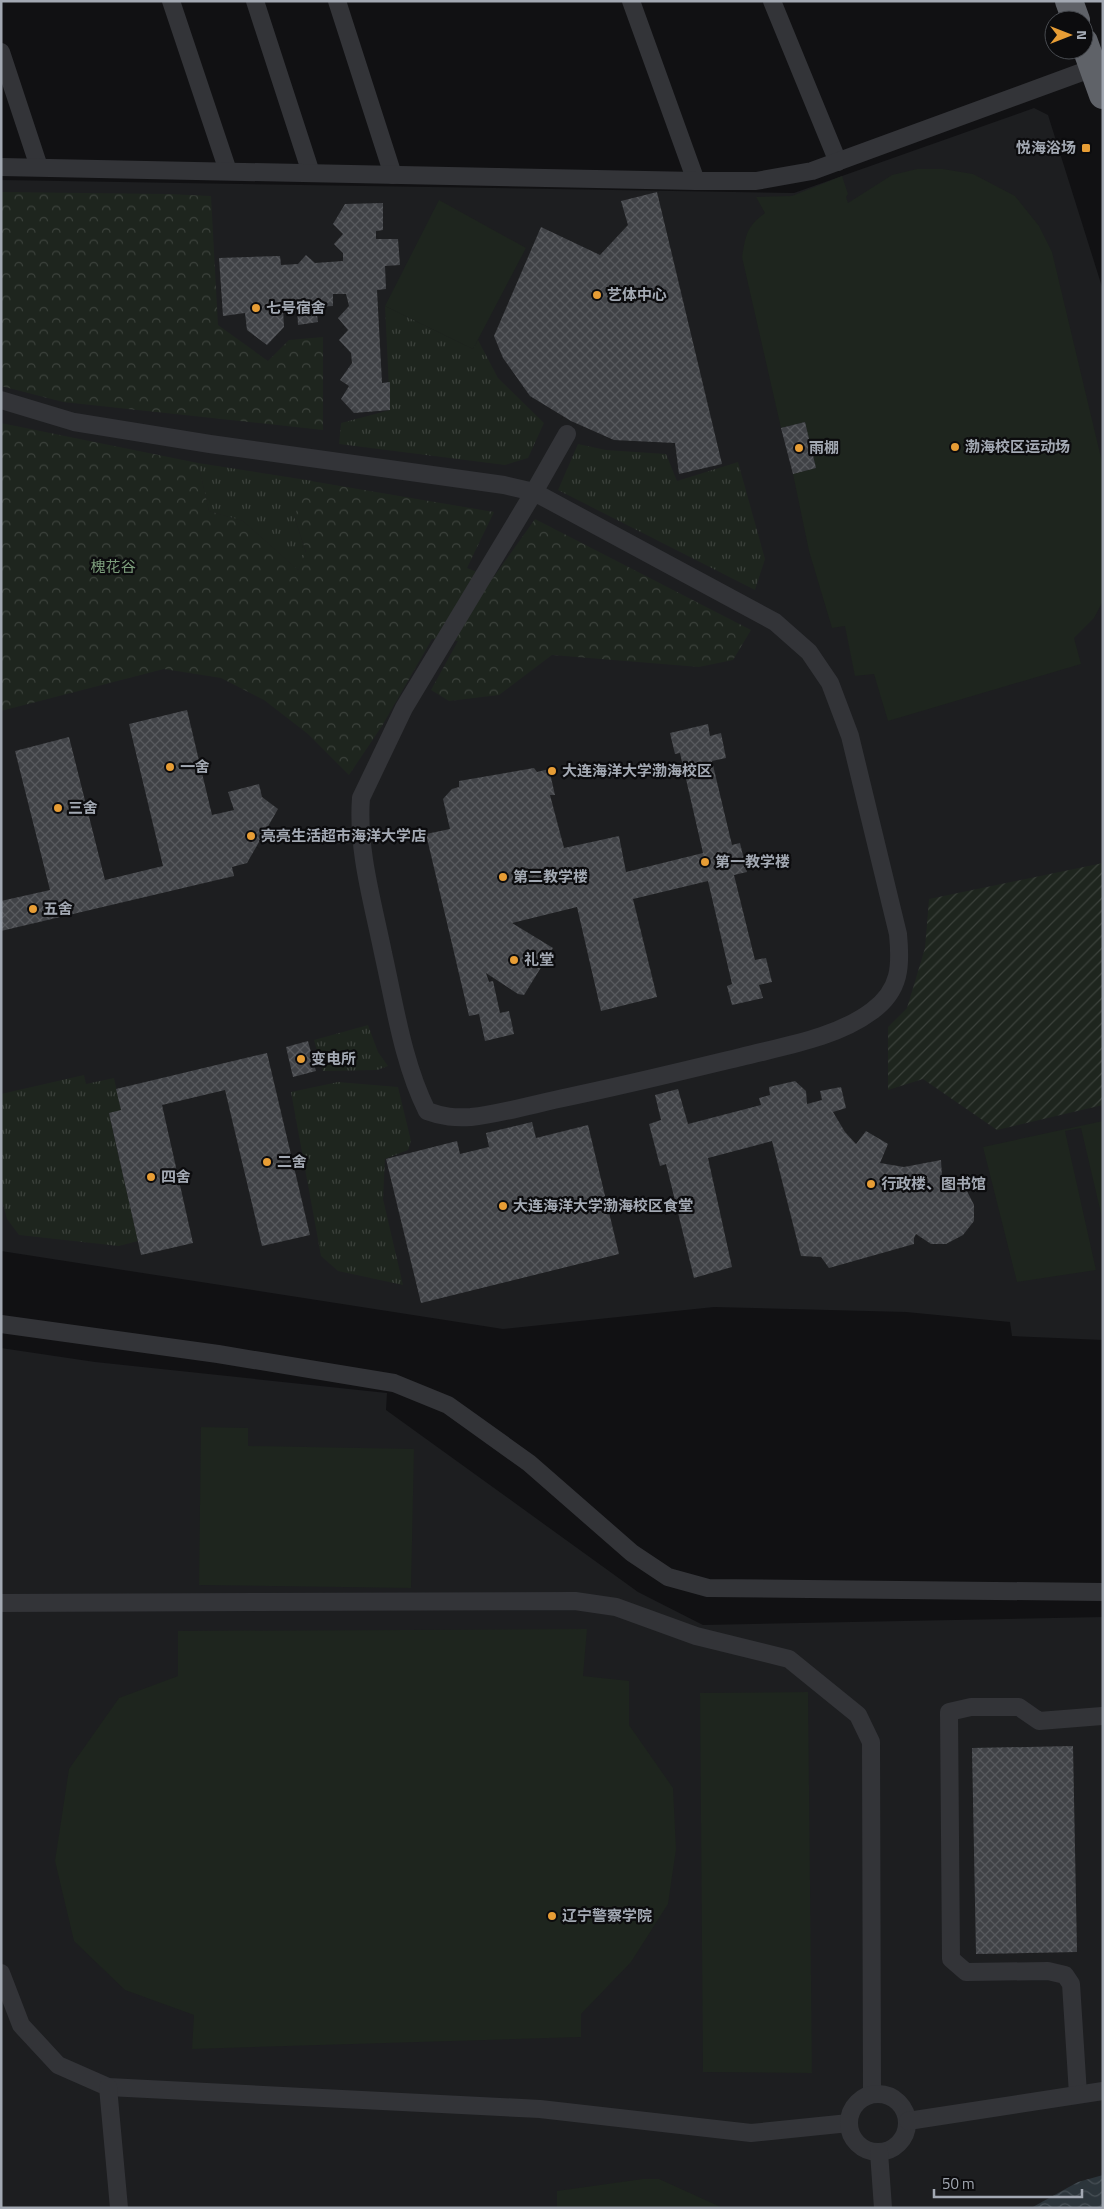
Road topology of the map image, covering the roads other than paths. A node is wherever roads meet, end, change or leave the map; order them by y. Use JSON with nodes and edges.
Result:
{"nodes":[{"id":1,"x":171,"y":1,"type":"edge"},
{"id":2,"x":255,"y":1,"type":"edge"},
{"id":3,"x":337,"y":1,"type":"edge"},
{"id":4,"x":631,"y":1,"type":"edge"},
{"id":5,"x":772,"y":1,"type":"edge"},
{"id":6,"x":1,"y":52,"type":"edge"},
{"id":7,"x":1090,"y":60,"type":"edge"},
{"id":8,"x":1093,"y":68,"type":"junction"},
{"id":9,"x":1103,"y":95,"type":"edge"},
{"id":10,"x":838,"y":162,"type":"junction"},
{"id":11,"x":1,"y":167,"type":"edge"},
{"id":12,"x":39,"y":167,"type":"junction"},
{"id":13,"x":228,"y":172,"type":"junction"},
{"id":14,"x":312,"y":173,"type":"junction"},
{"id":15,"x":393,"y":175,"type":"junction"},
{"id":16,"x":696,"y":181,"type":"junction"},
{"id":17,"x":1,"y":400,"type":"edge"},
{"id":18,"x":567,"y":434,"type":"dead end"},
{"id":19,"x":534,"y":492,"type":"junction"},
{"id":20,"x":1,"y":1324,"type":"edge"},
{"id":21,"x":1103,"y":1592,"type":"edge"},
{"id":22,"x":1,"y":1603,"type":"edge"},
{"id":23,"x":1102,"y":1716,"type":"edge"},
{"id":24,"x":1,"y":1973,"type":"edge"},
{"id":25,"x":108,"y":2087,"type":"junction"},
{"id":26,"x":1103,"y":2091,"type":"edge"},
{"id":27,"x":872,"y":2094,"type":"junction"},
{"id":28,"x":1078,"y":2094,"type":"junction"},
{"id":29,"x":908,"y":2121,"type":"junction"},
{"id":30,"x":848,"y":2123,"type":"junction"},
{"id":31,"x":879,"y":2152,"type":"junction"},
{"id":32,"x":119,"y":2208,"type":"edge"},
{"id":33,"x":883,"y":2208,"type":"edge"}],
"edges":[{"from":1,"to":13,"type":"street"},
{"from":2,"to":14,"type":"street"},
{"from":3,"to":15,"type":"street"},
{"from":4,"to":16,"type":"street"},
{"from":5,"to":10,"type":"street"},
{"from":6,"to":12,"type":"street"},
{"from":7,"to":8,"type":"highway"},
{"from":8,"to":9,"type":"highway"},
{"from":8,"to":10,"type":"street"},
{"from":10,"to":16,"type":"street"},
{"from":11,"to":12,"type":"street"},
{"from":12,"to":13,"type":"street"},
{"from":13,"to":14,"type":"street"},
{"from":14,"to":15,"type":"street"},
{"from":15,"to":16,"type":"street"},
{"from":17,"to":19,"type":"street"},
{"from":18,"to":19,"type":"street"},
{"from":19,"to":19,"type":"street"},
{"from":20,"to":21,"type":"street"},
{"from":22,"to":27,"type":"street"},
{"from":23,"to":28,"type":"street"},
{"from":24,"to":25,"type":"street"},
{"from":25,"to":30,"type":"street"},
{"from":25,"to":32,"type":"street"},
{"from":26,"to":28,"type":"street"},
{"from":27,"to":29,"type":"street"},
{"from":27,"to":30,"type":"street"},
{"from":28,"to":29,"type":"street"},
{"from":29,"to":31,"type":"street"},
{"from":30,"to":31,"type":"street"},
{"from":31,"to":33,"type":"street"}]}
